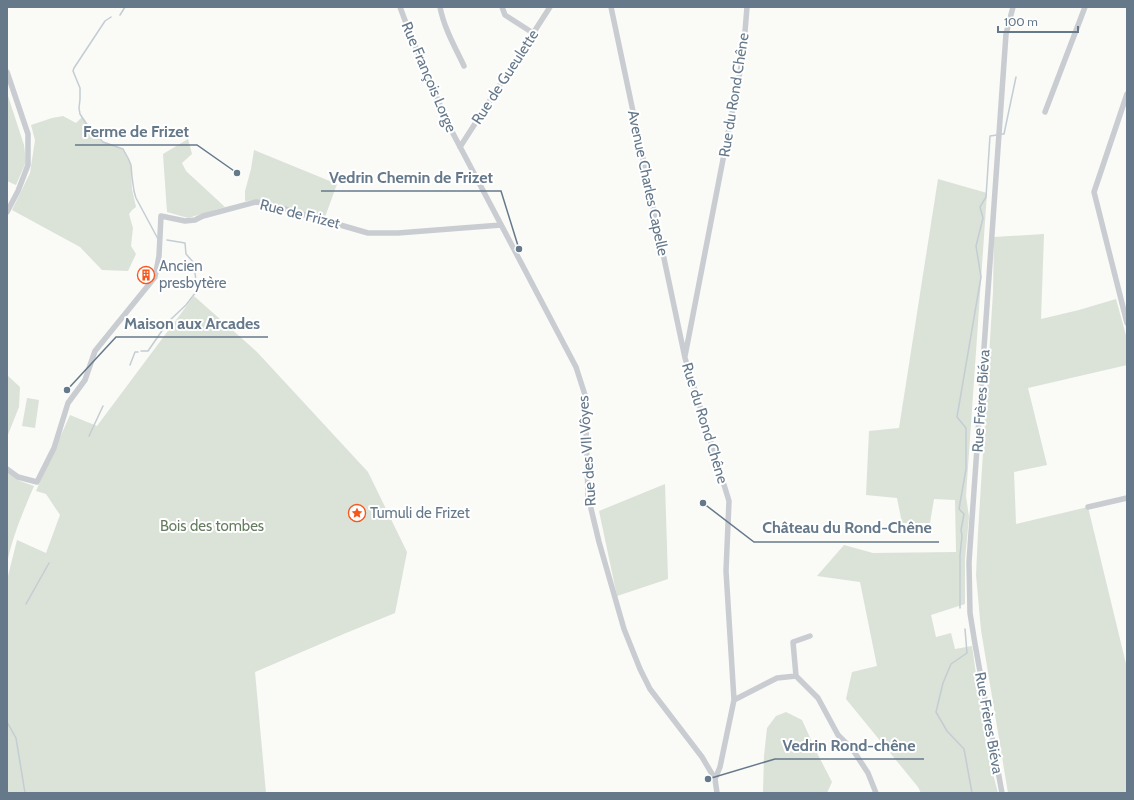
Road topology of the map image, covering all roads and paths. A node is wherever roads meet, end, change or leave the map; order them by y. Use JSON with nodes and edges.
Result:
{"nodes":[{"id":1,"x":400,"y":7,"type":"edge"},
{"id":2,"x":440,"y":7,"type":"edge"},
{"id":3,"x":502,"y":7,"type":"edge"},
{"id":4,"x":550,"y":7,"type":"edge"},
{"id":5,"x":611,"y":7,"type":"edge"},
{"id":6,"x":747,"y":7,"type":"edge"},
{"id":7,"x":1013,"y":7,"type":"edge"},
{"id":8,"x":1085,"y":7,"type":"edge"},
{"id":9,"x":533,"y":33,"type":"junction"},
{"id":10,"x":464,"y":66,"type":"dead end"},
{"id":11,"x":7,"y":72,"type":"edge"},
{"id":12,"x":1127,"y":94,"type":"edge"},
{"id":13,"x":1124,"y":111,"type":"edge"},
{"id":14,"x":1045,"y":112,"type":"dead end"},
{"id":15,"x":460,"y":147,"type":"junction"},
{"id":16,"x":7,"y":212,"type":"edge"},
{"id":17,"x":501,"y":225,"type":"junction"},
{"id":18,"x":1127,"y":323,"type":"edge"},
{"id":19,"x":685,"y":358,"type":"junction"},
{"id":20,"x":7,"y":469,"type":"edge"},
{"id":21,"x":1127,"y":498,"type":"edge"},
{"id":22,"x":1088,"y":507,"type":"dead end"},
{"id":23,"x":810,"y":636,"type":"dead end"},
{"id":24,"x":796,"y":676,"type":"junction"},
{"id":25,"x":734,"y":700,"type":"junction"},
{"id":26,"x":715,"y":779,"type":"junction"},
{"id":27,"x":717,"y":793,"type":"edge"},
{"id":28,"x":876,"y":793,"type":"edge"},
{"id":29,"x":1002,"y":793,"type":"edge"}],
"edges":[{"from":1,"to":15,"type":"street","name":"Rue François Lorge"},
{"from":2,"to":10,"type":"street"},
{"from":3,"to":9,"type":"street"},
{"from":4,"to":9,"type":"street","name":"Rue de Gueulette"},
{"from":5,"to":19,"type":"street","name":"Avenue Charles Capelle"},
{"from":6,"to":19,"type":"street","name":"Rue du Rond Chêne"},
{"from":7,"to":29,"type":"street","name":"Rue Frères Biéva"},
{"from":8,"to":14,"type":"street"},
{"from":9,"to":15,"type":"street","name":"Rue de Gueulette"},
{"from":11,"to":16,"type":"street"},
{"from":12,"to":13,"type":"street"},
{"from":13,"to":18,"type":"street"},
{"from":15,"to":17,"type":"street","name":"Rue des VII Vôyes"},
{"from":17,"to":20,"type":"street","name":"Rue de Frizet"},
{"from":17,"to":26,"type":"street","name":"Rue des VII Vôyes"},
{"from":19,"to":25,"type":"street","name":"Rue du Rond Chêne"},
{"from":21,"to":22,"type":"street"},
{"from":23,"to":24,"type":"street"},
{"from":24,"to":25,"type":"street"},
{"from":24,"to":28,"type":"street"},
{"from":25,"to":26,"type":"street","name":"Rue du Rond Chêne"},
{"from":26,"to":27,"type":"street","name":"Rue du Rond Chêne"}]}
